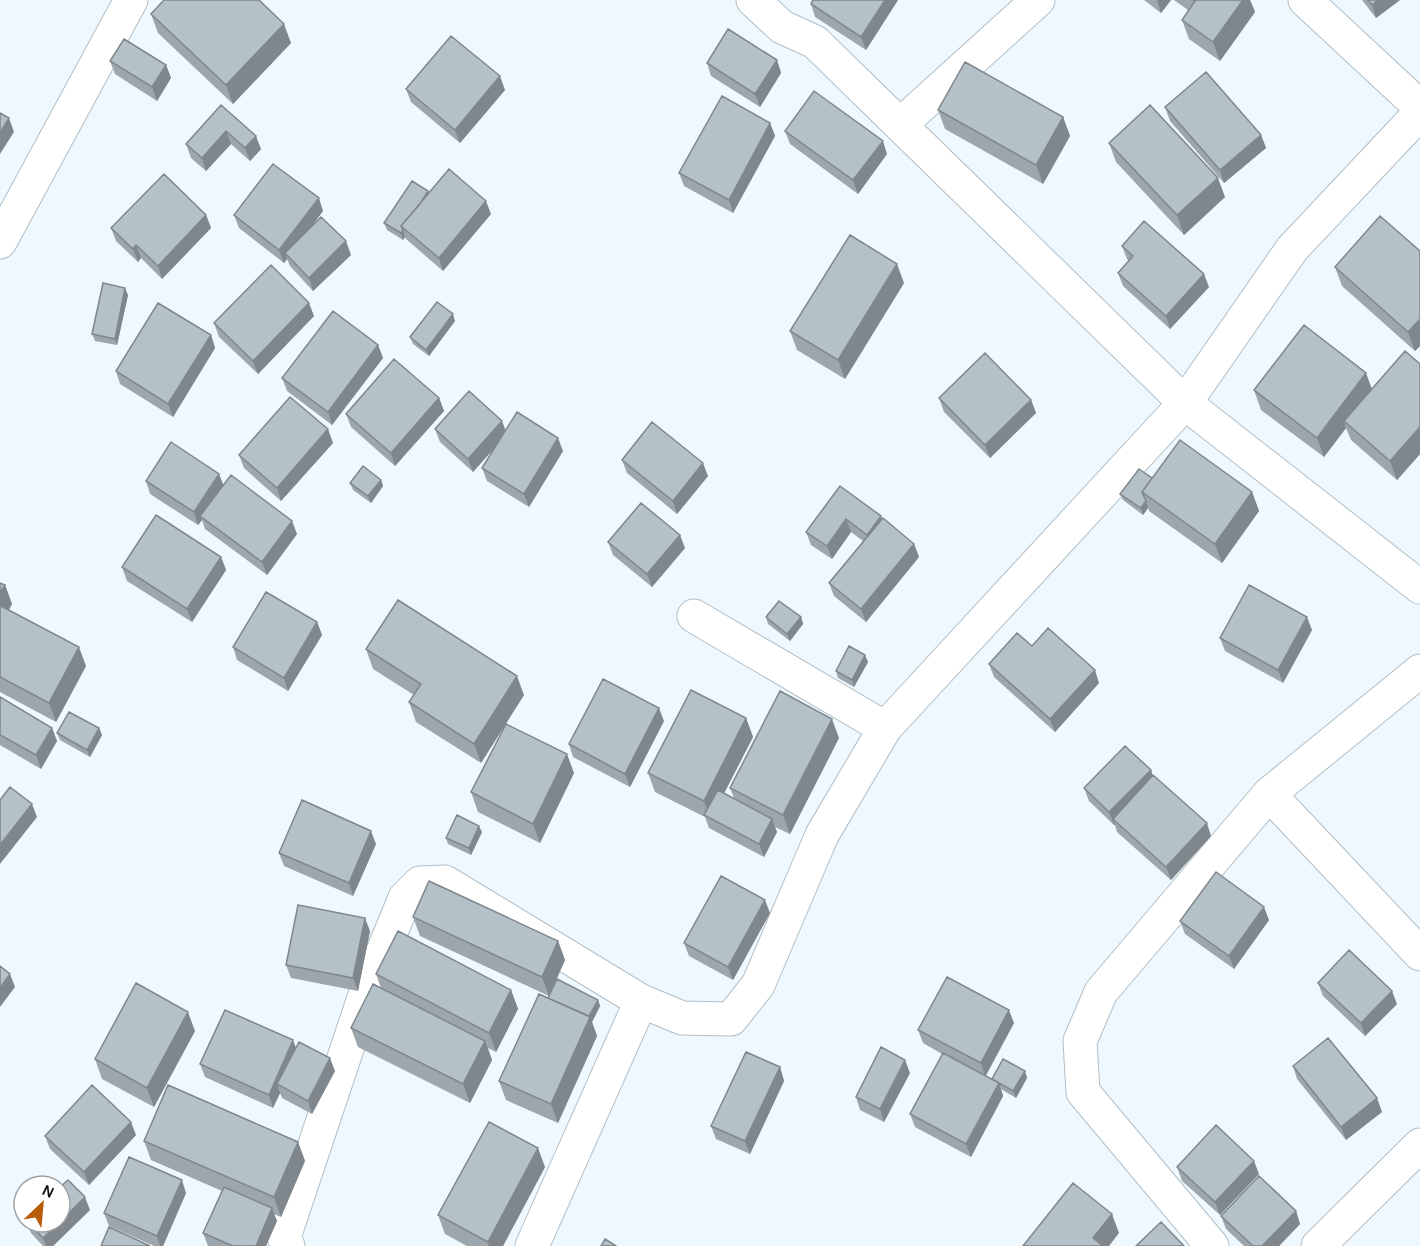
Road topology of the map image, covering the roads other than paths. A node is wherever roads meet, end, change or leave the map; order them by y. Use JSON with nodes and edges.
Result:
{"nodes":[{"id":1,"x":131,"y":0,"type":"edge"},
{"id":2,"x":753,"y":0,"type":"edge"},
{"id":3,"x":1038,"y":0,"type":"edge"},
{"id":4,"x":1305,"y":0,"type":"edge"},
{"id":5,"x":1420,"y":107,"type":"edge"},
{"id":6,"x":1420,"y":113,"type":"edge"},
{"id":7,"x":900,"y":125,"type":"junction"},
{"id":8,"x":0,"y":242,"type":"edge"},
{"id":9,"x":1185,"y":403,"type":"junction"},
{"id":10,"x":1420,"y":587,"type":"edge"},
{"id":11,"x":694,"y":616,"type":"dead end"},
{"id":12,"x":1420,"y":671,"type":"edge"},
{"id":13,"x":885,"y":728,"type":"junction"},
{"id":14,"x":1269,"y":794,"type":"junction"},
{"id":15,"x":1420,"y":954,"type":"edge"},
{"id":16,"x":641,"y":1001,"type":"junction"},
{"id":17,"x":1420,"y":1145,"type":"edge"},
{"id":18,"x":288,"y":1246,"type":"edge"},
{"id":19,"x":532,"y":1246,"type":"edge"},
{"id":20,"x":1212,"y":1246,"type":"edge"},
{"id":21,"x":1318,"y":1246,"type":"edge"}],
"edges":[{"from":1,"to":8,"type":"street"},
{"from":2,"to":7,"type":"street"},
{"from":3,"to":7,"type":"street"},
{"from":4,"to":5,"type":"street"},
{"from":6,"to":9,"type":"street"},
{"from":7,"to":9,"type":"street"},
{"from":9,"to":10,"type":"street"},
{"from":9,"to":13,"type":"street"},
{"from":11,"to":13,"type":"street"},
{"from":12,"to":14,"type":"street"},
{"from":13,"to":16,"type":"street"},
{"from":14,"to":15,"type":"street"},
{"from":14,"to":20,"type":"street"},
{"from":16,"to":18,"type":"street"},
{"from":16,"to":19,"type":"street"},
{"from":17,"to":21,"type":"street"}]}
